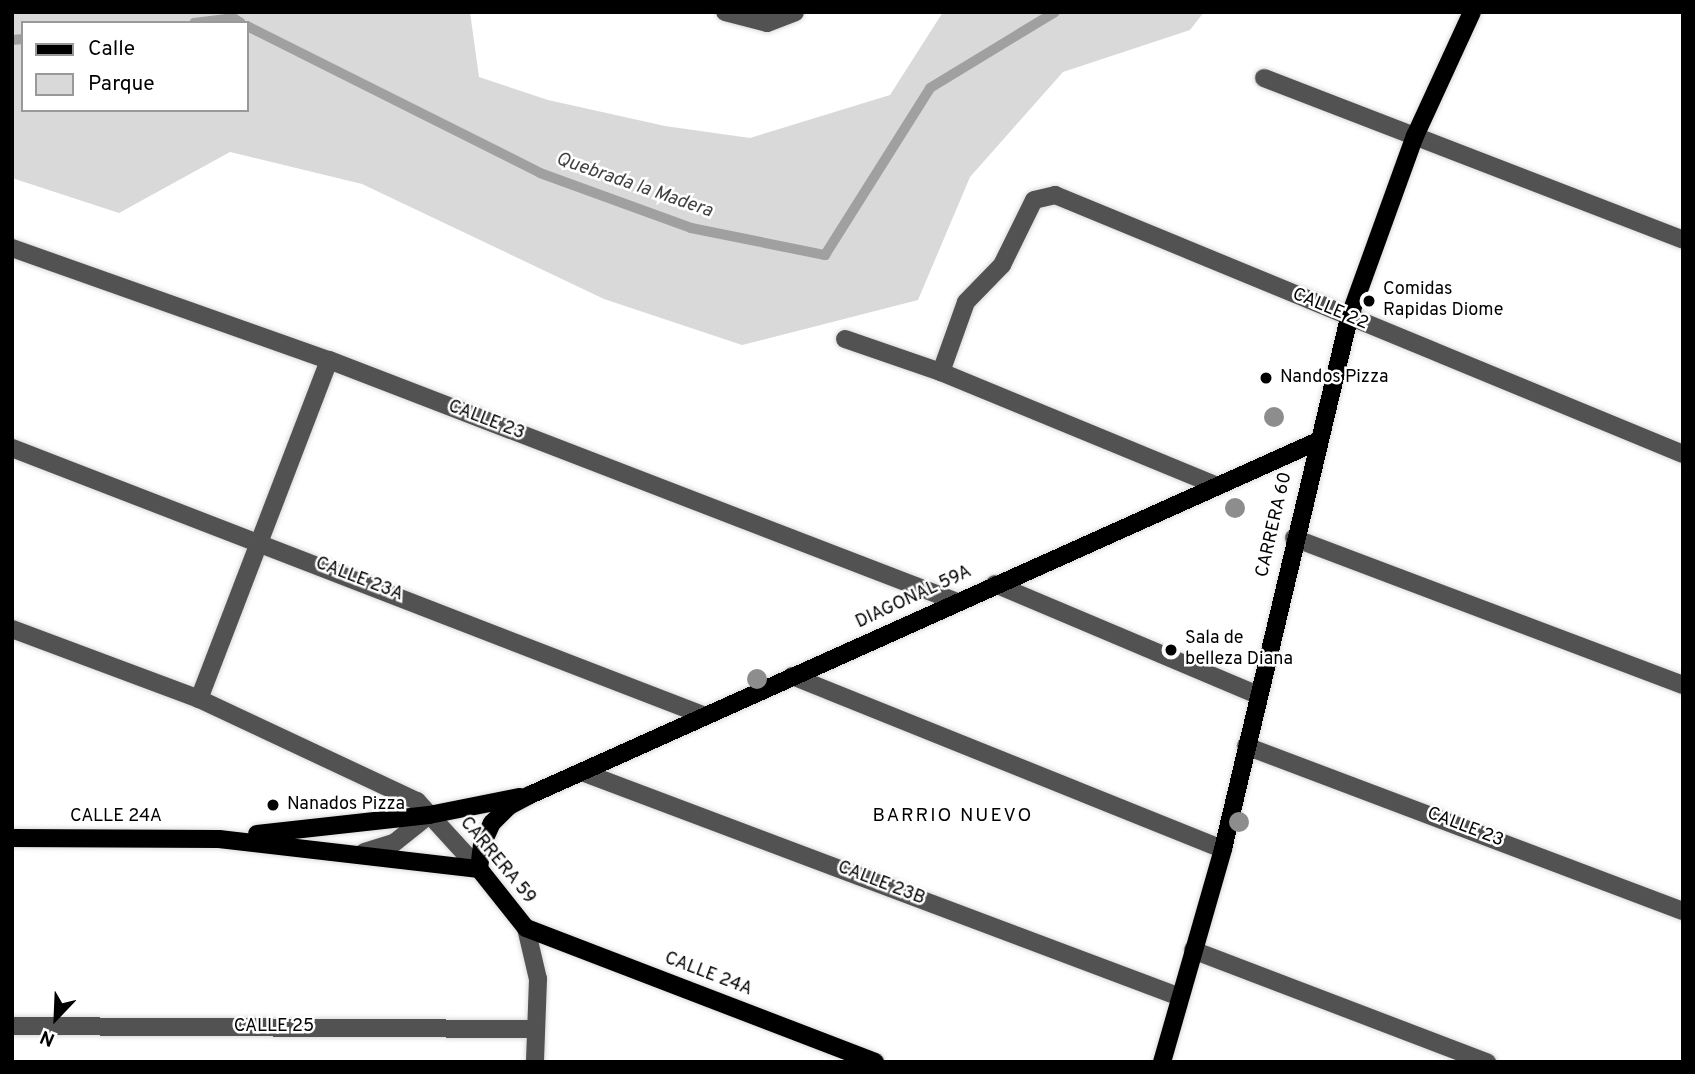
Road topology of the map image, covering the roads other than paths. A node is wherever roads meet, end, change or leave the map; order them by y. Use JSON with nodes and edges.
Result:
{"nodes":[{"id":1,"x":724,"y":12,"type":"edge"},
{"id":2,"x":794,"y":12,"type":"edge"},
{"id":3,"x":1472,"y":12,"type":"edge"},
{"id":4,"x":1264,"y":78,"type":"dead end"},
{"id":5,"x":1415,"y":136,"type":"junction"},
{"id":6,"x":1683,"y":240,"type":"edge"},
{"id":7,"x":12,"y":248,"type":"edge"},
{"id":8,"x":1349,"y":318,"type":"junction"},
{"id":9,"x":845,"y":339,"type":"dead end"},
{"id":10,"x":329,"y":360,"type":"junction"},
{"id":11,"x":941,"y":372,"type":"junction"},
{"id":12,"x":1316,"y":442,"type":"junction"},
{"id":13,"x":12,"y":448,"type":"edge"},
{"id":14,"x":1683,"y":454,"type":"edge"},
{"id":15,"x":1214,"y":485,"type":"junction"},
{"id":16,"x":1294,"y":538,"type":"junction"},
{"id":17,"x":262,"y":542,"type":"junction"},
{"id":18,"x":995,"y":584,"type":"junction"},
{"id":19,"x":957,"y":602,"type":"junction"},
{"id":20,"x":12,"y":629,"type":"edge"},
{"id":21,"x":792,"y":676,"type":"junction"},
{"id":22,"x":1683,"y":685,"type":"edge"},
{"id":23,"x":1258,"y":695,"type":"junction"},
{"id":24,"x":199,"y":699,"type":"junction"},
{"id":25,"x":705,"y":716,"type":"junction"},
{"id":26,"x":1246,"y":746,"type":"junction"},
{"id":27,"x":583,"y":772,"type":"junction"},
{"id":28,"x":530,"y":794,"type":"junction"},
{"id":29,"x":429,"y":814,"type":"junction"},
{"id":30,"x":12,"y":838,"type":"edge"},
{"id":31,"x":219,"y":839,"type":"junction"},
{"id":32,"x":1223,"y":849,"type":"junction"},
{"id":33,"x":364,"y":852,"type":"junction"},
{"id":34,"x":479,"y":869,"type":"junction"},
{"id":35,"x":1683,"y":911,"type":"edge"},
{"id":36,"x":526,"y":928,"type":"junction"},
{"id":37,"x":1193,"y":950,"type":"junction"},
{"id":38,"x":1180,"y":997,"type":"junction"},
{"id":39,"x":12,"y":1026,"type":"edge"},
{"id":40,"x":536,"y":1029,"type":"junction"},
{"id":41,"x":535,"y":1062,"type":"edge"},
{"id":42,"x":875,"y":1062,"type":"edge"},
{"id":43,"x":1162,"y":1062,"type":"edge"},
{"id":44,"x":1487,"y":1062,"type":"edge"}],
"edges":[{"from":1,"to":2,"type":"street"},
{"from":3,"to":5,"type":"main road","name":"CARRERA 60"},
{"from":4,"to":5,"type":"street"},
{"from":5,"to":6,"type":"street"},
{"from":5,"to":8,"type":"main road","name":"CARRERA 60"},
{"from":7,"to":10,"type":"street","name":"CALLE 23"},
{"from":8,"to":11,"type":"street","name":"CALLE 22"},
{"from":8,"to":12,"type":"main road","name":"CARRERA 60"},
{"from":8,"to":14,"type":"street","name":"CALLE 22"},
{"from":9,"to":11,"type":"street"},
{"from":10,"to":17,"type":"street"},
{"from":10,"to":19,"type":"street","name":"CALLE 23"},
{"from":11,"to":15,"type":"street"},
{"from":12,"to":15,"type":"main road","name":"DIAGONAL 59A"},
{"from":12,"to":16,"type":"main road","name":"CARRERA 60"},
{"from":13,"to":17,"type":"street","name":"CALLE 23A"},
{"from":15,"to":18,"type":"main road","name":"DIAGONAL 59A"},
{"from":16,"to":22,"type":"street"},
{"from":16,"to":23,"type":"main road","name":"CARRERA 60"},
{"from":17,"to":24,"type":"street"},
{"from":17,"to":25,"type":"street","name":"CALLE 23A"},
{"from":18,"to":19,"type":"main road","name":"DIAGONAL 59A"},
{"from":18,"to":23,"type":"street"},
{"from":19,"to":21,"type":"main road","name":"DIAGONAL 59A"},
{"from":20,"to":24,"type":"street","name":"CARRERA 59"},
{"from":21,"to":25,"type":"main road","name":"DIAGONAL 59A"},
{"from":21,"to":32,"type":"street"},
{"from":23,"to":26,"type":"main road","name":"CARRERA 60"},
{"from":24,"to":29,"type":"street","name":"CARRERA 59"},
{"from":25,"to":27,"type":"main road","name":"DIAGONAL 59A"},
{"from":26,"to":32,"type":"main road","name":"CARRERA 60"},
{"from":26,"to":35,"type":"street","name":"CALLE 23"},
{"from":27,"to":28,"type":"main road","name":"DIAGONAL 59A"},
{"from":27,"to":38,"type":"street","name":"CALLE 23B"},
{"from":28,"to":29,"type":"main road","name":"DIAGONAL 59A"},
{"from":28,"to":34,"type":"main road","name":"DIAGONAL 59A"},
{"from":29,"to":31,"type":"main road","name":"CALLE 24A"},
{"from":29,"to":33,"type":"street"},
{"from":29,"to":34,"type":"street","name":"CARRERA 59"},
{"from":30,"to":31,"type":"main road","name":"CALLE 24A"},
{"from":31,"to":33,"type":"main road","name":"CALLE 24A"},
{"from":32,"to":37,"type":"main road","name":"CARRERA 60"},
{"from":33,"to":34,"type":"main road","name":"CALLE 24A"},
{"from":34,"to":36,"type":"main road","name":"CARRERA 59"},
{"from":36,"to":40,"type":"street","name":"CARRERA 59"},
{"from":36,"to":42,"type":"main road","name":"CALLE 24A"},
{"from":37,"to":38,"type":"main road","name":"CARRERA 60"},
{"from":37,"to":44,"type":"street"},
{"from":38,"to":43,"type":"main road","name":"CARRERA 60"},
{"from":39,"to":40,"type":"street","name":"CALLE 25"},
{"from":40,"to":41,"type":"street","name":"CARRERA 59"}]}
